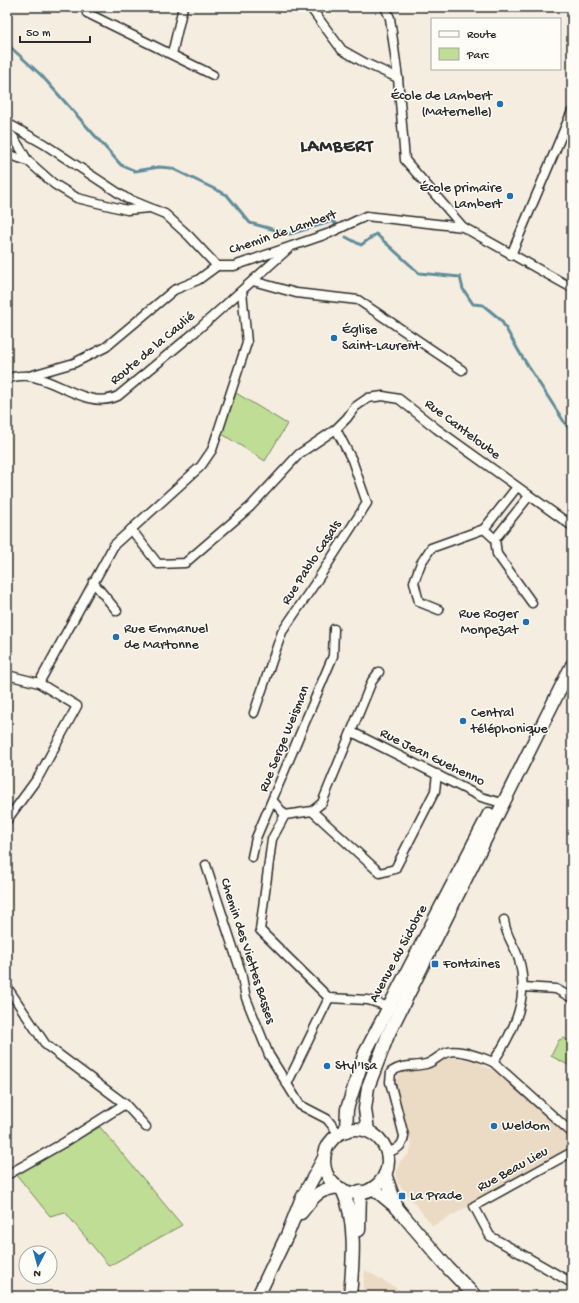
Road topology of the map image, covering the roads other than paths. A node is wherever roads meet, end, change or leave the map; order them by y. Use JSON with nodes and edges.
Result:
{"nodes":[{"id":1,"x":183,"y":7,"type":"edge"},
{"id":2,"x":310,"y":7,"type":"edge"},
{"id":3,"x":385,"y":7,"type":"edge"},
{"id":4,"x":87,"y":13,"type":"dead end"},
{"id":5,"x":172,"y":54,"type":"junction"},
{"id":6,"x":213,"y":75,"type":"dead end"},
{"id":7,"x":398,"y":78,"type":"junction"},
{"id":8,"x":572,"y":111,"type":"edge"},
{"id":9,"x":7,"y":122,"type":"edge"},
{"id":10,"x":7,"y":130,"type":"edge"},
{"id":11,"x":7,"y":154,"type":"edge"},
{"id":12,"x":28,"y":161,"type":"junction"},
{"id":13,"x":151,"y":208,"type":"junction"},
{"id":14,"x":463,"y":227,"type":"junction"},
{"id":15,"x":292,"y":245,"type":"junction"},
{"id":16,"x":511,"y":256,"type":"junction"},
{"id":17,"x":217,"y":266,"type":"junction"},
{"id":18,"x":253,"y":281,"type":"junction"},
{"id":19,"x":572,"y":288,"type":"edge"},
{"id":20,"x":242,"y":291,"type":"junction"},
{"id":21,"x":462,"y":370,"type":"dead end"},
{"id":22,"x":29,"y":376,"type":"junction"},
{"id":23,"x":7,"y":378,"type":"edge"},
{"id":24,"x":336,"y":429,"type":"junction"},
{"id":25,"x":517,"y":487,"type":"junction"},
{"id":26,"x":528,"y":496,"type":"junction"},
{"id":27,"x":572,"y":526,"type":"edge"},
{"id":28,"x":131,"y":529,"type":"junction"},
{"id":29,"x":484,"y":529,"type":"junction"},
{"id":30,"x":495,"y":539,"type":"junction"},
{"id":31,"x":92,"y":582,"type":"junction"},
{"id":32,"x":532,"y":603,"type":"dead end"},
{"id":33,"x":440,"y":610,"type":"dead end"},
{"id":34,"x":117,"y":611,"type":"dead end"},
{"id":35,"x":334,"y":629,"type":"dead end"},
{"id":36,"x":572,"y":665,"type":"edge"},
{"id":37,"x":379,"y":672,"type":"dead end"},
{"id":38,"x":7,"y":676,"type":"edge"},
{"id":39,"x":39,"y":683,"type":"junction"},
{"id":40,"x":254,"y":713,"type":"dead end"},
{"id":41,"x":352,"y":732,"type":"junction"},
{"id":42,"x":437,"y":774,"type":"junction"},
{"id":43,"x":273,"y":801,"type":"junction"},
{"id":44,"x":502,"y":803,"type":"junction"},
{"id":45,"x":312,"y":811,"type":"junction"},
{"id":46,"x":285,"y":815,"type":"junction"},
{"id":47,"x":7,"y":820,"type":"edge"},
{"id":48,"x":252,"y":857,"type":"dead end"},
{"id":49,"x":206,"y":865,"type":"dead end"},
{"id":50,"x":504,"y":920,"type":"dead end"},
{"id":51,"x":7,"y":987,"type":"edge"},
{"id":52,"x":523,"y":987,"type":"junction"},
{"id":53,"x":329,"y":998,"type":"junction"},
{"id":54,"x":572,"y":998,"type":"edge"},
{"id":55,"x":394,"y":1008,"type":"junction"},
{"id":56,"x":493,"y":1062,"type":"junction"},
{"id":57,"x":287,"y":1084,"type":"junction"},
{"id":58,"x":125,"y":1104,"type":"junction"},
{"id":59,"x":146,"y":1127,"type":"dead end"},
{"id":60,"x":368,"y":1131,"type":"junction"},
{"id":61,"x":342,"y":1132,"type":"junction"},
{"id":62,"x":572,"y":1133,"type":"edge"},
{"id":63,"x":572,"y":1152,"type":"edge"},
{"id":64,"x":387,"y":1153,"type":"junction"},
{"id":65,"x":324,"y":1158,"type":"junction"},
{"id":66,"x":385,"y":1174,"type":"junction"},
{"id":67,"x":7,"y":1175,"type":"edge"},
{"id":68,"x":340,"y":1188,"type":"junction"},
{"id":69,"x":373,"y":1188,"type":"junction"},
{"id":70,"x":360,"y":1192,"type":"junction"},
{"id":71,"x":397,"y":1208,"type":"junction"},
{"id":72,"x":293,"y":1224,"type":"junction"},
{"id":73,"x":352,"y":1274,"type":"junction"},
{"id":74,"x":572,"y":1283,"type":"edge"},
{"id":75,"x":258,"y":1296,"type":"edge"},
{"id":76,"x":350,"y":1296,"type":"edge"},
{"id":77,"x":475,"y":1296,"type":"edge"}],
"edges":[{"from":1,"to":5,"type":"street"},
{"from":2,"to":7,"type":"street"},
{"from":3,"to":7,"type":"street"},
{"from":4,"to":5,"type":"street"},
{"from":5,"to":6,"type":"street"},
{"from":7,"to":14,"type":"street"},
{"from":8,"to":16,"type":"street"},
{"from":9,"to":13,"type":"street","name":"Chemin de Lambert"},
{"from":10,"to":12,"type":"street"},
{"from":11,"to":12,"type":"street"},
{"from":12,"to":13,"type":"street"},
{"from":13,"to":17,"type":"street","name":"Chemin de Lambert"},
{"from":14,"to":15,"type":"street","name":"Chemin de Lambert"},
{"from":14,"to":16,"type":"street","name":"Chemin de Lambert"},
{"from":15,"to":17,"type":"street","name":"Chemin de Lambert"},
{"from":15,"to":18,"type":"street","name":"Route de la Caulié"},
{"from":16,"to":19,"type":"street","name":"Chemin de Lambert"},
{"from":17,"to":22,"type":"street"},
{"from":18,"to":20,"type":"street","name":"Route de la Caulié"},
{"from":18,"to":21,"type":"street"},
{"from":20,"to":22,"type":"street","name":"Route de la Caulié"},
{"from":20,"to":28,"type":"street"},
{"from":22,"to":23,"type":"street","name":"Route de la Caulié"},
{"from":24,"to":25,"type":"street","name":"Rue Canteloube"},
{"from":24,"to":28,"type":"street","name":"Rue Canteloube"},
{"from":24,"to":40,"type":"street","name":"Rue Pablo Casals"},
{"from":25,"to":26,"type":"street","name":"Rue Canteloube"},
{"from":25,"to":29,"type":"street"},
{"from":26,"to":27,"type":"street","name":"Rue Canteloube"},
{"from":26,"to":30,"type":"street"},
{"from":28,"to":31,"type":"street"},
{"from":29,"to":30,"type":"street"},
{"from":29,"to":33,"type":"street"},
{"from":30,"to":32,"type":"street"},
{"from":31,"to":34,"type":"street"},
{"from":31,"to":39,"type":"street"},
{"from":35,"to":43,"type":"street","name":"Rue Serge Weisman"},
{"from":36,"to":44,"type":"main road","name":"Avenue du Sidobre"},
{"from":37,"to":41,"type":"street"},
{"from":38,"to":39,"type":"street"},
{"from":39,"to":47,"type":"street"},
{"from":41,"to":42,"type":"street","name":"Rue Jean Guehenno"},
{"from":41,"to":45,"type":"street"},
{"from":42,"to":44,"type":"street","name":"Rue Jean Guehenno"},
{"from":42,"to":45,"type":"street"},
{"from":43,"to":46,"type":"street"},
{"from":43,"to":48,"type":"street","name":"Rue Serge Weisman"},
{"from":44,"to":55,"type":"main road","name":"Avenue du Sidobre"},
{"from":45,"to":46,"type":"street"},
{"from":46,"to":53,"type":"street"},
{"from":49,"to":57,"type":"street","name":"Chemin des Viettes Basses"},
{"from":50,"to":52,"type":"street"},
{"from":51,"to":58,"type":"street"},
{"from":52,"to":54,"type":"street"},
{"from":52,"to":56,"type":"street"},
{"from":53,"to":55,"type":"street"},
{"from":53,"to":57,"type":"street"},
{"from":55,"to":60,"type":"main road","name":"Avenue du Sidobre"},
{"from":55,"to":61,"type":"main road","name":"Avenue du Sidobre"},
{"from":56,"to":62,"type":"street"},
{"from":56,"to":64,"type":"street"},
{"from":57,"to":61,"type":"street","name":"Chemin des Viettes Basses"},
{"from":58,"to":59,"type":"street"},
{"from":58,"to":67,"type":"street"},
{"from":60,"to":61,"type":"main road"},
{"from":60,"to":64,"type":"main road"},
{"from":61,"to":65,"type":"main road"},
{"from":63,"to":74,"type":"street","name":"Rue Beau Lieu"},
{"from":64,"to":66,"type":"main road"},
{"from":65,"to":68,"type":"main road"},
{"from":65,"to":72,"type":"main road"},
{"from":66,"to":69,"type":"main road"},
{"from":66,"to":71,"type":"main road"},
{"from":68,"to":70,"type":"main road"},
{"from":68,"to":72,"type":"main road"},
{"from":68,"to":73,"type":"main road"},
{"from":69,"to":70,"type":"main road"},
{"from":69,"to":71,"type":"main road"},
{"from":70,"to":73,"type":"main road"},
{"from":71,"to":77,"type":"main road"},
{"from":72,"to":75,"type":"main road"},
{"from":73,"to":76,"type":"main road"}]}
